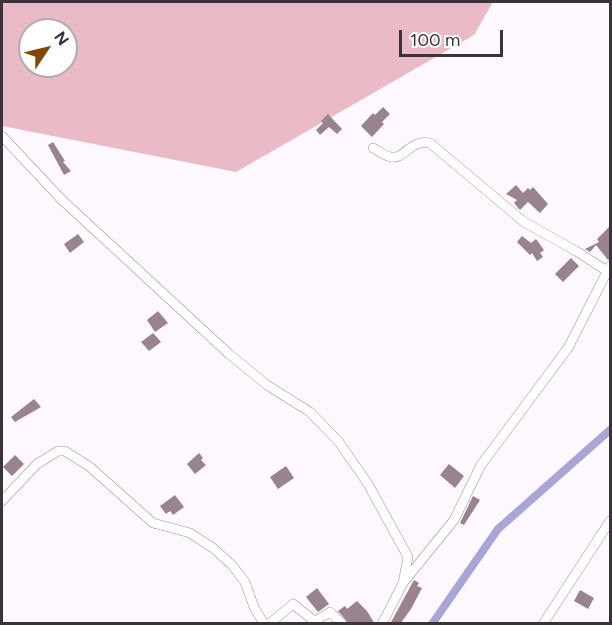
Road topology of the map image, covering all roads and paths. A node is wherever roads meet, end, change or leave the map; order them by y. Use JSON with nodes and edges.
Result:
{"nodes":[{"id":1,"x":2,"y":136,"type":"edge"},
{"id":2,"x":373,"y":148,"type":"dead end"},
{"id":3,"x":609,"y":268,"type":"edge"},
{"id":4,"x":2,"y":501,"type":"edge"},
{"id":5,"x":610,"y":520,"type":"edge"},
{"id":6,"x":403,"y":584,"type":"junction"},
{"id":7,"x":264,"y":624,"type":"edge"},
{"id":8,"x":269,"y":624,"type":"edge"},
{"id":9,"x":342,"y":624,"type":"edge"},
{"id":10,"x":382,"y":624,"type":"edge"},
{"id":11,"x":543,"y":624,"type":"edge"}],
"edges":[{"from":1,"to":6,"type":"street"},
{"from":2,"to":3,"type":"street"},
{"from":3,"to":6,"type":"street"},
{"from":4,"to":7,"type":"street"},
{"from":5,"to":11,"type":"street"},
{"from":6,"to":10,"type":"street"},
{"from":8,"to":9,"type":"street"}]}
